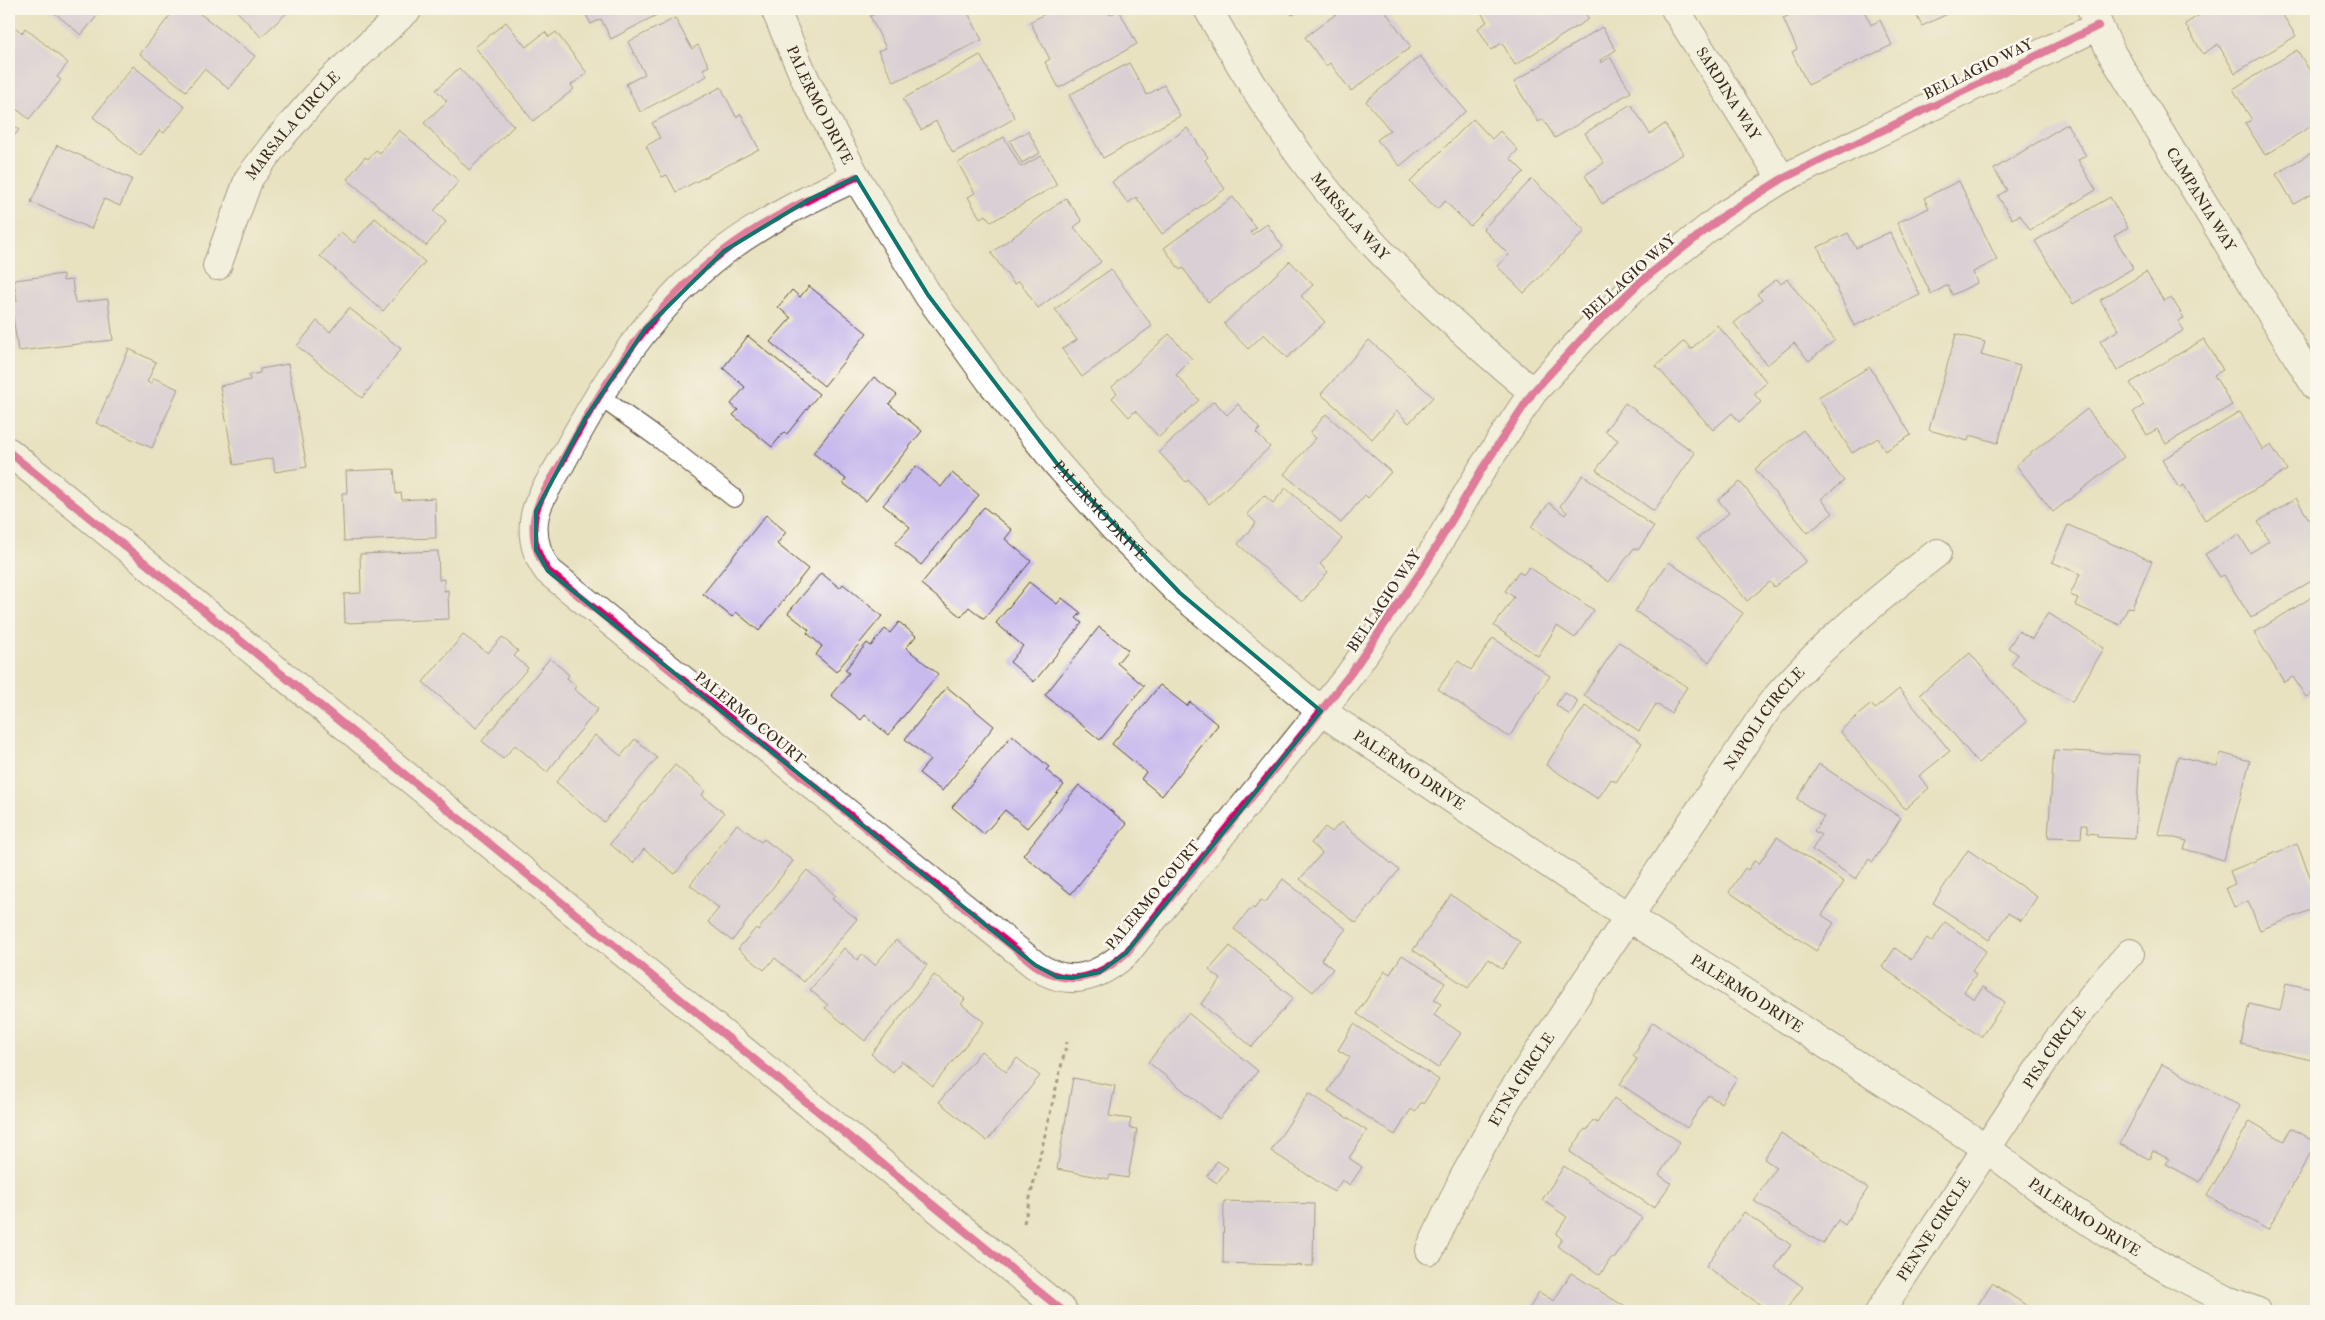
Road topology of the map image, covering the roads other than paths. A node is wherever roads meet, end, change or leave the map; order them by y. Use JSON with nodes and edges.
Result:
{"nodes":[{"id":1,"x":408,"y":9,"type":"edge"},
{"id":2,"x":774,"y":9,"type":"edge"},
{"id":3,"x":1208,"y":9,"type":"edge"},
{"id":4,"x":1675,"y":9,"type":"edge"},
{"id":5,"x":2095,"y":18,"type":"edge"},
{"id":6,"x":856,"y":177,"type":"junction"},
{"id":7,"x":1782,"y":179,"type":"junction"},
{"id":8,"x":217,"y":266,"type":"dead end"},
{"id":9,"x":2316,"y":387,"type":"edge"},
{"id":10,"x":1533,"y":392,"type":"junction"},
{"id":11,"x":599,"y":396,"type":"junction"},
{"id":12,"x":9,"y":452,"type":"edge"},
{"id":13,"x":734,"y":498,"type":"dead end"},
{"id":14,"x":1937,"y":553,"type":"dead end"},
{"id":15,"x":1321,"y":711,"type":"junction"},
{"id":16,"x":1628,"y":916,"type":"junction"},
{"id":17,"x":2130,"y":953,"type":"dead end"},
{"id":18,"x":1986,"y":1148,"type":"junction"},
{"id":19,"x":1430,"y":1250,"type":"dead end"},
{"id":20,"x":1063,"y":1311,"type":"edge"},
{"id":21,"x":1880,"y":1311,"type":"edge"},
{"id":22,"x":2256,"y":1311,"type":"edge"}],
"edges":[{"from":1,"to":8,"type":"street","name":"MARSALA CIRCLE"},
{"from":2,"to":6,"type":"street","name":"PALERMO DRIVE"},
{"from":3,"to":10,"type":"street","name":"MARSALA WAY"},
{"from":4,"to":7,"type":"street","name":"SARDINA WAY"},
{"from":5,"to":7,"type":"street","name":"BELLAGIO WAY"},
{"from":5,"to":9,"type":"street","name":"CAMPANIA WAY"},
{"from":6,"to":11,"type":"street","name":"PALERMO COURT"},
{"from":6,"to":15,"type":"street","name":"PALERMO DRIVE"},
{"from":7,"to":10,"type":"street","name":"BELLAGIO WAY"},
{"from":10,"to":15,"type":"street","name":"BELLAGIO WAY"},
{"from":11,"to":13,"type":"lane"},
{"from":11,"to":15,"type":"street","name":"PALERMO COURT"},
{"from":12,"to":20,"type":"street"},
{"from":14,"to":16,"type":"street","name":"NAPOLI CIRCLE"},
{"from":15,"to":16,"type":"street","name":"PALERMO DRIVE"},
{"from":16,"to":18,"type":"street","name":"PALERMO DRIVE"},
{"from":16,"to":19,"type":"street","name":"ETNA CIRCLE"},
{"from":17,"to":18,"type":"street","name":"PISA CIRCLE"},
{"from":18,"to":21,"type":"street","name":"PENNE CIRCLE"},
{"from":18,"to":22,"type":"street","name":"PALERMO DRIVE"}]}
